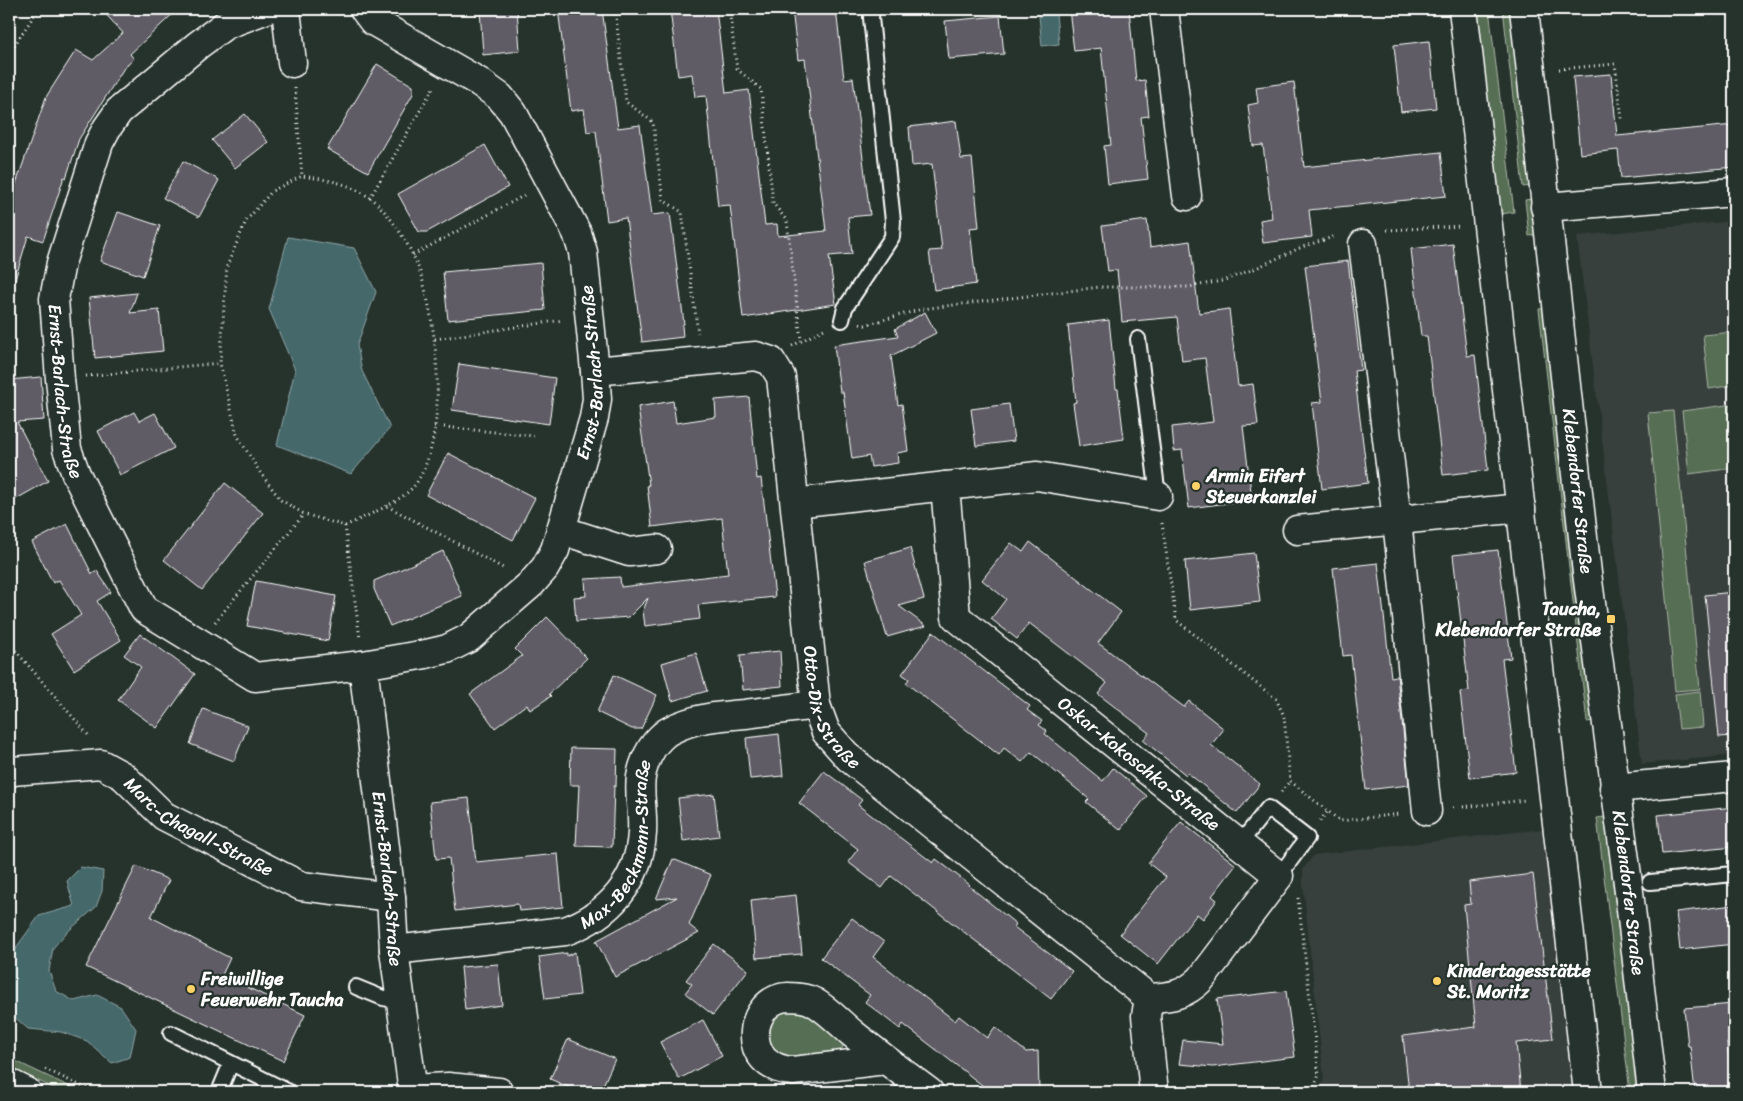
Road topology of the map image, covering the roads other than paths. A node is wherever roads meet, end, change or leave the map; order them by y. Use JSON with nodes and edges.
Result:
{"nodes":[{"id":1,"x":267,"y":9,"type":"edge"},
{"id":2,"x":286,"y":9,"type":"edge"},
{"id":3,"x":364,"y":9,"type":"edge"},
{"id":4,"x":872,"y":9,"type":"edge"},
{"id":5,"x":1164,"y":9,"type":"edge"},
{"id":6,"x":1463,"y":9,"type":"edge"},
{"id":7,"x":1524,"y":9,"type":"edge"},
{"id":8,"x":292,"y":62,"type":"road end"},
{"id":9,"x":1734,"y":192,"type":"edge"},
{"id":10,"x":1187,"y":196,"type":"dead end"},
{"id":11,"x":1545,"y":207,"type":"junction"},
{"id":12,"x":1361,"y":237,"type":"road end"},
{"id":13,"x":842,"y":320,"type":"road end"},
{"id":14,"x":1138,"y":339,"type":"dead end"},
{"id":15,"x":595,"y":371,"type":"junction"},
{"id":16,"x":944,"y":486,"type":"junction"},
{"id":17,"x":1158,"y":496,"type":"joint"},
{"id":18,"x":795,"y":503,"type":"junction"},
{"id":19,"x":1521,"y":508,"type":"junction"},
{"id":20,"x":1397,"y":520,"type":"junction"},
{"id":21,"x":561,"y":530,"type":"junction"},
{"id":22,"x":1297,"y":530,"type":"dead end"},
{"id":23,"x":658,"y":549,"type":"dead end"},
{"id":24,"x":363,"y":664,"type":"junction"},
{"id":25,"x":816,"y":706,"type":"junction"},
{"id":26,"x":9,"y":773,"type":"edge"},
{"id":27,"x":1734,"y":777,"type":"edge"},
{"id":28,"x":1614,"y":788,"type":"junction"},
{"id":29,"x":1427,"y":811,"type":"road end"},
{"id":30,"x":1240,"y":843,"type":"junction"},
{"id":31,"x":1282,"y":872,"type":"junction"},
{"id":32,"x":1734,"y":874,"type":"edge"},
{"id":33,"x":1650,"y":882,"type":"dead end"},
{"id":34,"x":391,"y":897,"type":"junction"},
{"id":35,"x":394,"y":950,"type":"junction"},
{"id":36,"x":356,"y":987,"type":"dead end"},
{"id":37,"x":1149,"y":998,"type":"junction"},
{"id":38,"x":400,"y":1001,"type":"junction"},
{"id":39,"x":171,"y":1033,"type":"dead end"},
{"id":40,"x":884,"y":1060,"type":"dead end"},
{"id":41,"x":231,"y":1063,"type":"junction"},
{"id":42,"x":9,"y":1083,"type":"edge"},
{"id":43,"x":413,"y":1090,"type":"edge"},
{"id":44,"x":27,"y":1092,"type":"edge"},
{"id":45,"x":218,"y":1092,"type":"edge"},
{"id":46,"x":289,"y":1092,"type":"edge"},
{"id":47,"x":499,"y":1092,"type":"edge"},
{"id":48,"x":929,"y":1092,"type":"edge"},
{"id":49,"x":1154,"y":1092,"type":"edge"},
{"id":50,"x":1588,"y":1092,"type":"edge"},
{"id":51,"x":1652,"y":1092,"type":"edge"}],
"edges":[{"from":1,"to":24,"type":"street","name":"Ernst-Barlach-Straße"},
{"from":2,"to":8,"type":"street"},
{"from":3,"to":15,"type":"street","name":"Ernst-Barlach-Straße"},
{"from":4,"to":13,"type":"lane"},
{"from":5,"to":10,"type":"street"},
{"from":6,"to":19,"type":"street"},
{"from":7,"to":11,"type":"street","name":"Klebendorfer Straße"},
{"from":9,"to":11,"type":"street"},
{"from":11,"to":28,"type":"street","name":"Klebendorfer Straße"},
{"from":12,"to":20,"type":"street"},
{"from":14,"to":17,"type":"lane"},
{"from":15,"to":18,"type":"street","name":"Otto-Dix-Straße"},
{"from":15,"to":21,"type":"street","name":"Ernst-Barlach-Straße"},
{"from":16,"to":17,"type":"street"},
{"from":16,"to":18,"type":"street"},
{"from":16,"to":30,"type":"street","name":"Oskar-Kokoschka-Straße"},
{"from":18,"to":25,"type":"street","name":"Otto-Dix-Straße"},
{"from":19,"to":20,"type":"street"},
{"from":19,"to":50,"type":"street"},
{"from":20,"to":22,"type":"street"},
{"from":20,"to":29,"type":"street"},
{"from":21,"to":23,"type":"street"},
{"from":21,"to":24,"type":"street","name":"Ernst-Barlach-Straße"},
{"from":24,"to":34,"type":"street","name":"Ernst-Barlach-Straße"},
{"from":25,"to":35,"type":"street","name":"Max-Beckmann-Straße"},
{"from":25,"to":37,"type":"street","name":"Otto-Dix-Straße"},
{"from":26,"to":34,"type":"street","name":"Marc-Chagall-Straße"},
{"from":27,"to":28,"type":"street"},
{"from":28,"to":51,"type":"street","name":"Klebendorfer Straße"},
{"from":30,"to":31,"type":"street","name":"Oskar-Kokoschka-Straße"},
{"from":30,"to":31,"type":"lane"},
{"from":31,"to":37,"type":"street"},
{"from":32,"to":33,"type":"lane"},
{"from":34,"to":35,"type":"street","name":"Ernst-Barlach-Straße"},
{"from":35,"to":38,"type":"street","name":"Ernst-Barlach-Straße"},
{"from":36,"to":38,"type":"lane"},
{"from":37,"to":49,"type":"street"},
{"from":38,"to":43,"type":"street","name":"Ernst-Barlach-Straße"},
{"from":39,"to":41,"type":"lane"},
{"from":40,"to":48,"type":"street"},
{"from":41,"to":45,"type":"lane"},
{"from":41,"to":46,"type":"lane"},
{"from":42,"to":44,"type":"street"},
{"from":43,"to":47,"type":"street"}]}
